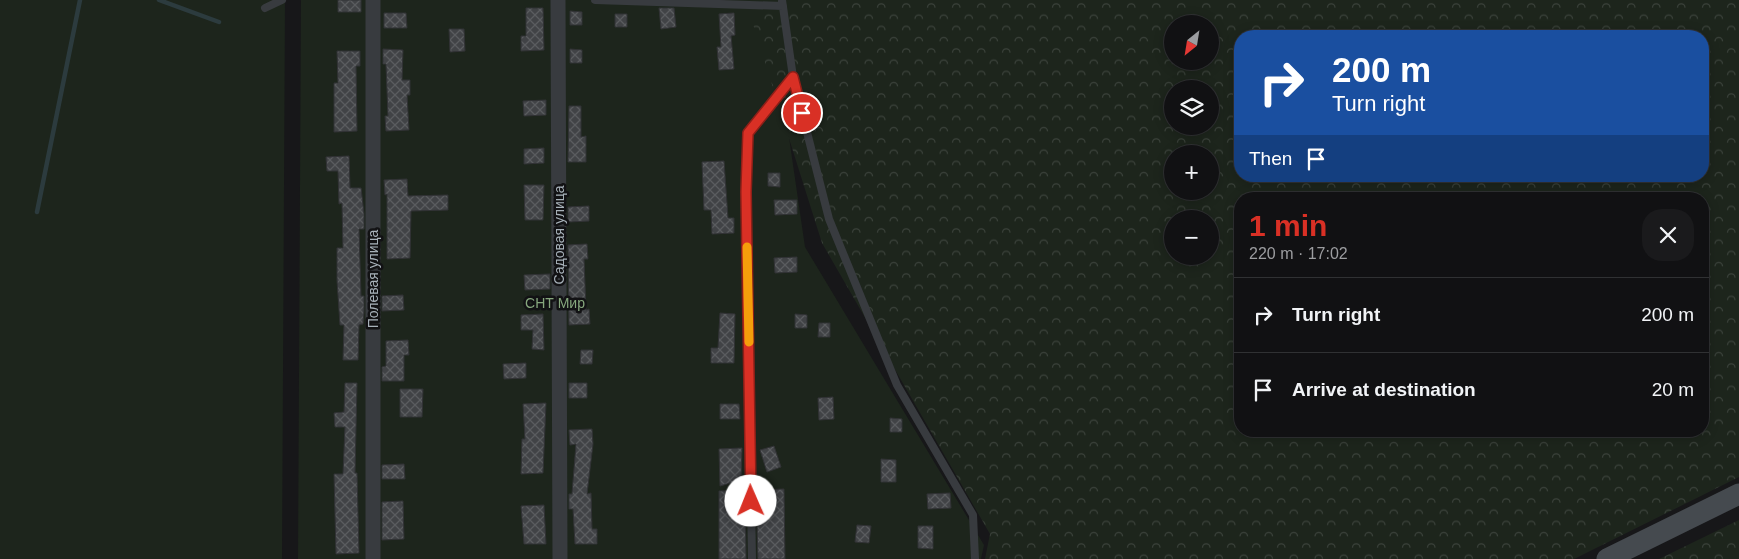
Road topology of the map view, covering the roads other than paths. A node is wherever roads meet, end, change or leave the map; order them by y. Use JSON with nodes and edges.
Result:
{"nodes":[{"id":1,"x":282,"y":0,"type":"edge"},
{"id":2,"x":373,"y":0,"type":"edge"},
{"id":3,"x":558,"y":0,"type":"edge"},
{"id":4,"x":595,"y":0,"type":"edge"},
{"id":5,"x":783,"y":3,"type":"edge"},
{"id":6,"x":265,"y":8,"type":"dead end"},
{"id":7,"x":793,"y":77,"type":"junction"},
{"id":8,"x":1739,"y":494,"type":"edge"},
{"id":9,"x":373,"y":559,"type":"edge"},
{"id":10,"x":560,"y":559,"type":"edge"},
{"id":11,"x":752,"y":559,"type":"edge"},
{"id":12,"x":975,"y":559,"type":"edge"},
{"id":13,"x":1607,"y":559,"type":"edge"}],
"edges":[{"from":1,"to":6,"type":"lane"},
{"from":2,"to":9,"type":"street","name":"Полевая улица"},
{"from":3,"to":10,"type":"street","name":"Садовая улица"},
{"from":4,"to":5,"type":"lane"},
{"from":5,"to":7,"type":"lane"},
{"from":7,"to":11,"type":"lane"},
{"from":7,"to":12,"type":"lane"},
{"from":8,"to":13,"type":"main road"}]}
